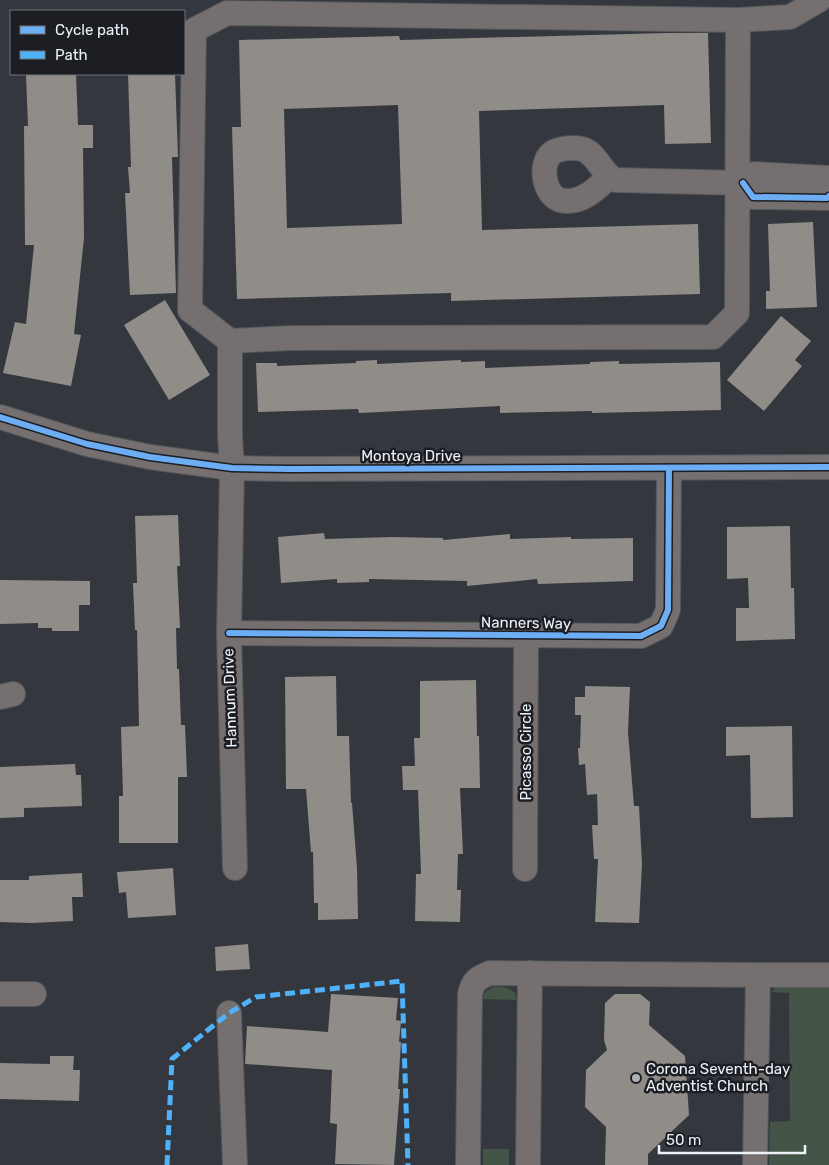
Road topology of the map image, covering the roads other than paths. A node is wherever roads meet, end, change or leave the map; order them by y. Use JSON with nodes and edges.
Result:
{"nodes":[{"id":1,"x":819,"y":0,"type":"edge"},
{"id":2,"x":738,"y":20,"type":"junction"},
{"id":3,"x":609,"y":177,"type":"dead end"},
{"id":4,"x":829,"y":178,"type":"edge"},
{"id":5,"x":741,"y":184,"type":"junction"},
{"id":6,"x":829,"y":196,"type":"edge"},
{"id":7,"x":230,"y":340,"type":"junction"},
{"id":8,"x":0,"y":417,"type":"edge"},
{"id":9,"x":829,"y":467,"type":"edge"},
{"id":10,"x":232,"y":468,"type":"junction"},
{"id":11,"x":669,"y":468,"type":"junction"},
{"id":12,"x":229,"y":633,"type":"junction"},
{"id":13,"x":526,"y":635,"type":"junction"},
{"id":14,"x":235,"y":868,"type":"dead end"},
{"id":15,"x":525,"y":870,"type":"dead end"},
{"id":16,"x":530,"y":973,"type":"junction"},
{"id":17,"x":758,"y":974,"type":"junction"},
{"id":18,"x":829,"y":975,"type":"edge"},
{"id":19,"x":0,"y":994,"type":"edge"},
{"id":20,"x":34,"y":994,"type":"dead end"},
{"id":21,"x":229,"y":1013,"type":"dead end"},
{"id":22,"x":235,"y":1165,"type":"edge"},
{"id":23,"x":468,"y":1165,"type":"edge"},
{"id":24,"x":528,"y":1165,"type":"edge"},
{"id":25,"x":755,"y":1165,"type":"edge"}],
"edges":[{"from":1,"to":2,"type":"street"},
{"from":2,"to":5,"type":"street"},
{"from":2,"to":7,"type":"street"},
{"from":3,"to":5,"type":"street"},
{"from":4,"to":5,"type":"street"},
{"from":5,"to":6,"type":"street"},
{"from":5,"to":7,"type":"street"},
{"from":7,"to":10,"type":"street","name":"Hannum Drive"},
{"from":8,"to":10,"type":"street","name":"Montoya Drive"},
{"from":9,"to":11,"type":"street","name":"Montoya Drive"},
{"from":10,"to":11,"type":"street","name":"Montoya Drive"},
{"from":10,"to":12,"type":"street","name":"Hannum Drive"},
{"from":11,"to":13,"type":"street","name":"Nanners Way"},
{"from":12,"to":13,"type":"street","name":"Nanners Way"},
{"from":12,"to":14,"type":"street","name":"Hannum Drive"},
{"from":13,"to":15,"type":"street","name":"Picasso Circle"},
{"from":16,"to":17,"type":"street"},
{"from":16,"to":23,"type":"street"},
{"from":16,"to":24,"type":"street"},
{"from":17,"to":18,"type":"street"},
{"from":17,"to":25,"type":"street"},
{"from":19,"to":20,"type":"street"},
{"from":21,"to":22,"type":"street"}]}
